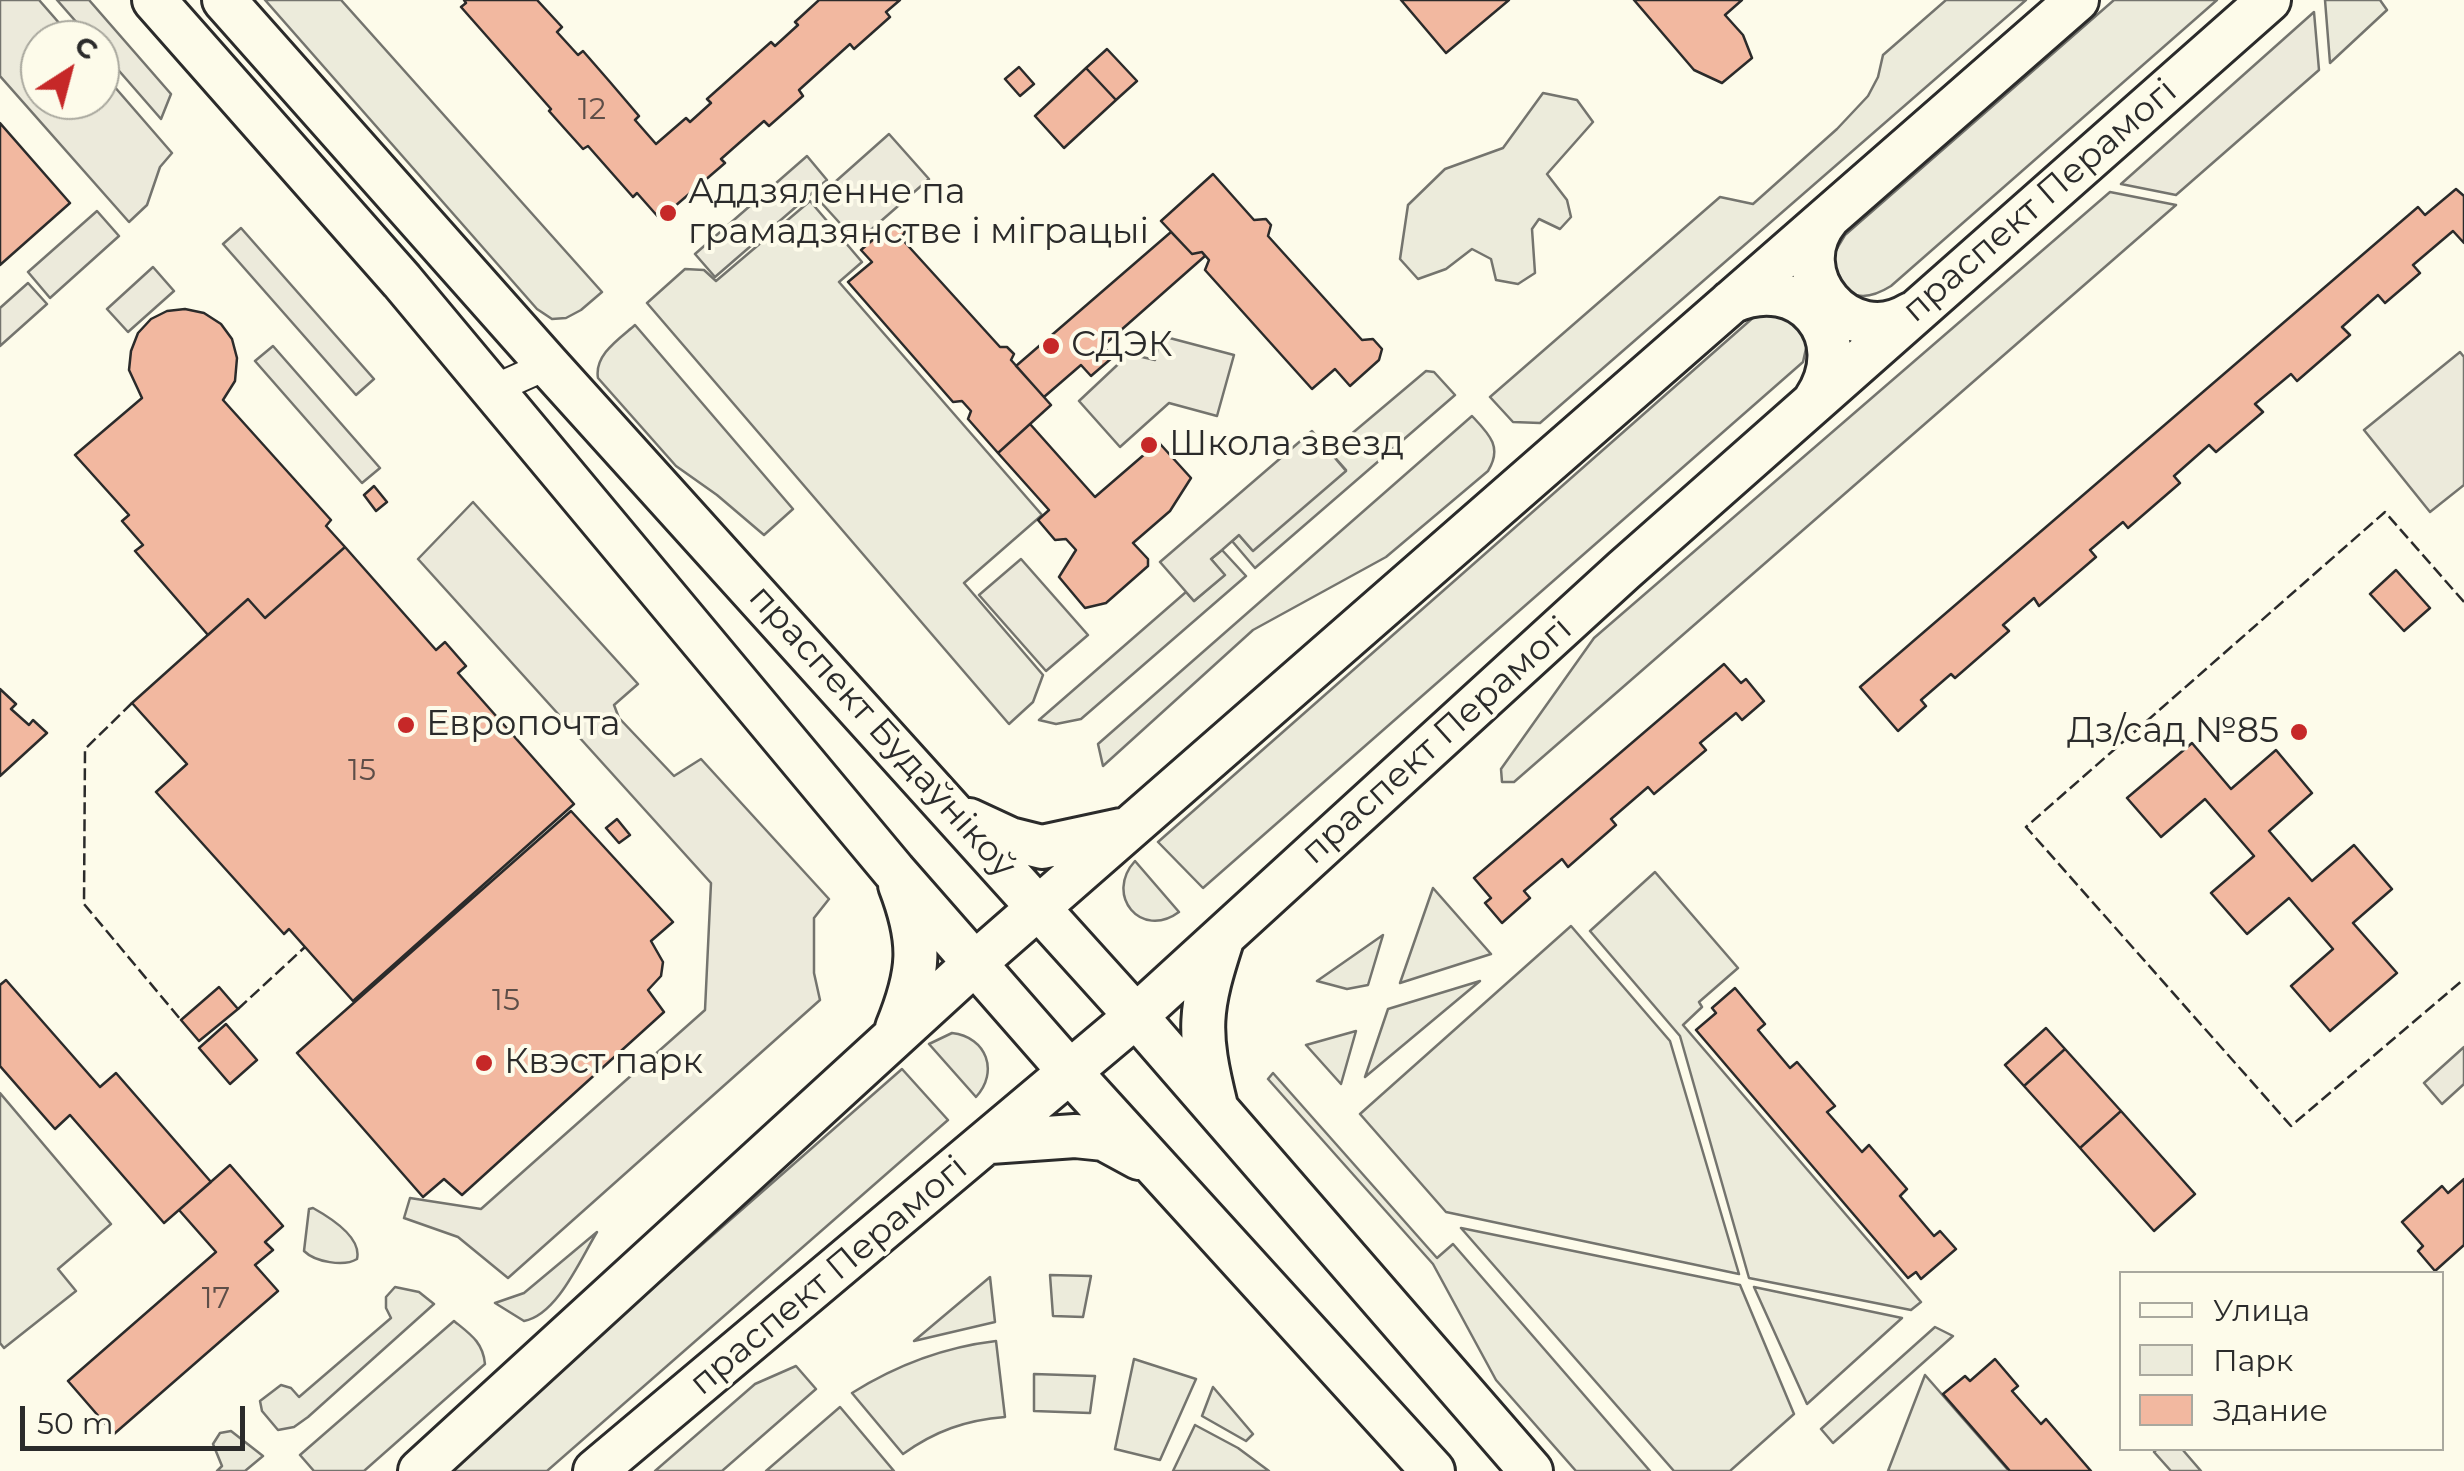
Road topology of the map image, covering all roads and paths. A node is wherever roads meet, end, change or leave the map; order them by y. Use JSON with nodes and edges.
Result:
{"nodes":[{"id":1,"x":154,"y":0,"type":"edge"},
{"id":2,"x":224,"y":0,"type":"edge"},
{"id":3,"x":2076,"y":0,"type":"edge"},
{"id":4,"x":2269,"y":0,"type":"edge"},
{"id":5,"x":319,"y":108,"type":"junction"},
{"id":6,"x":280,"y":142,"type":"junction"},
{"id":7,"x":1832,"y":214,"type":"junction"},
{"id":8,"x":1732,"y":302,"type":"junction"},
{"id":9,"x":1915,"y":311,"type":"junction"},
{"id":10,"x":548,"y":365,"type":"junction"},
{"id":11,"x":492,"y":390,"type":"junction"},
{"id":12,"x":1814,"y":400,"type":"junction"},
{"id":13,"x":957,"y":814,"type":"junction"},
{"id":14,"x":1127,"y":829,"type":"junction"},
{"id":15,"x":894,"y":871,"type":"junction"},
{"id":16,"x":1039,"y":906,"type":"junction"},
{"id":17,"x":1224,"y":936,"type":"junction"},
{"id":18,"x":975,"y":963,"type":"junction"},
{"id":19,"x":1136,"y":1016,"type":"junction"},
{"id":20,"x":896,"y":1034,"type":"junction"},
{"id":21,"x":1070,"y":1072,"type":"junction"},
{"id":22,"x":1217,"y":1111,"type":"junction"},
{"id":23,"x":990,"y":1142,"type":"junction"},
{"id":24,"x":1157,"y":1168,"type":"junction"},
{"id":25,"x":420,"y":1471,"type":"edge"},
{"id":26,"x":595,"y":1471,"type":"edge"},
{"id":27,"x":1432,"y":1471,"type":"edge"},
{"id":28,"x":1531,"y":1471,"type":"edge"}],
"edges":[{"from":1,"to":6,"type":"main road","name":"праспект Будаўнікоў"},
{"from":2,"to":5,"type":"main road","name":"праспект Будаўнікоў"},
{"from":3,"to":7,"type":"main road"},
{"from":4,"to":9,"type":"main road","name":"праспект Перамогі"},
{"from":5,"to":6,"type":"street"},
{"from":5,"to":10,"type":"main road","name":"праспект Будаўнікоў"},
{"from":6,"to":11,"type":"main road","name":"праспект Будаўнікоў"},
{"from":7,"to":8,"type":"main road"},
{"from":7,"to":9,"type":"main road"},
{"from":8,"to":12,"type":"main road"},
{"from":8,"to":14,"type":"main road"},
{"from":9,"to":12,"type":"main road","name":"праспект Перамогі"},
{"from":10,"to":11,"type":"street"},
{"from":10,"to":13,"type":"main road","name":"праспект Будаўнікоў"},
{"from":11,"to":15,"type":"main road","name":"праспект Будаўнікоў"},
{"from":12,"to":17,"type":"main road","name":"праспект Перамогі"},
{"from":13,"to":14,"type":"main road"},
{"from":13,"to":16,"type":"main road","name":"праспект Будаўнікоў"},
{"from":14,"to":16,"type":"main road"},
{"from":15,"to":18,"type":"main road","name":"праспект Будаўнікоў"},
{"from":15,"to":20,"type":"main road"},
{"from":16,"to":18,"type":"main road"},
{"from":16,"to":19,"type":"main road","name":"праспект Будаўнікоў"},
{"from":17,"to":19,"type":"main road","name":"праспект Перамогі"},
{"from":17,"to":22,"type":"main road"},
{"from":18,"to":20,"type":"main road"},
{"from":18,"to":21,"type":"main road","name":"праспект Будаўнікоў"},
{"from":19,"to":21,"type":"main road","name":"праспект Перамогі"},
{"from":19,"to":22,"type":"main road","name":"праспект Будаўнікоў"},
{"from":20,"to":25,"type":"main road"},
{"from":21,"to":23,"type":"main road","name":"праспект Перамогі"},
{"from":21,"to":24,"type":"main road","name":"праспект Будаўнікоў"},
{"from":22,"to":28,"type":"main road","name":"праспект Будаўнікоў"},
{"from":23,"to":24,"type":"main road"},
{"from":23,"to":26,"type":"main road","name":"праспект Перамогі"},
{"from":24,"to":27,"type":"main road","name":"праспект Будаўнікоў"}]}
